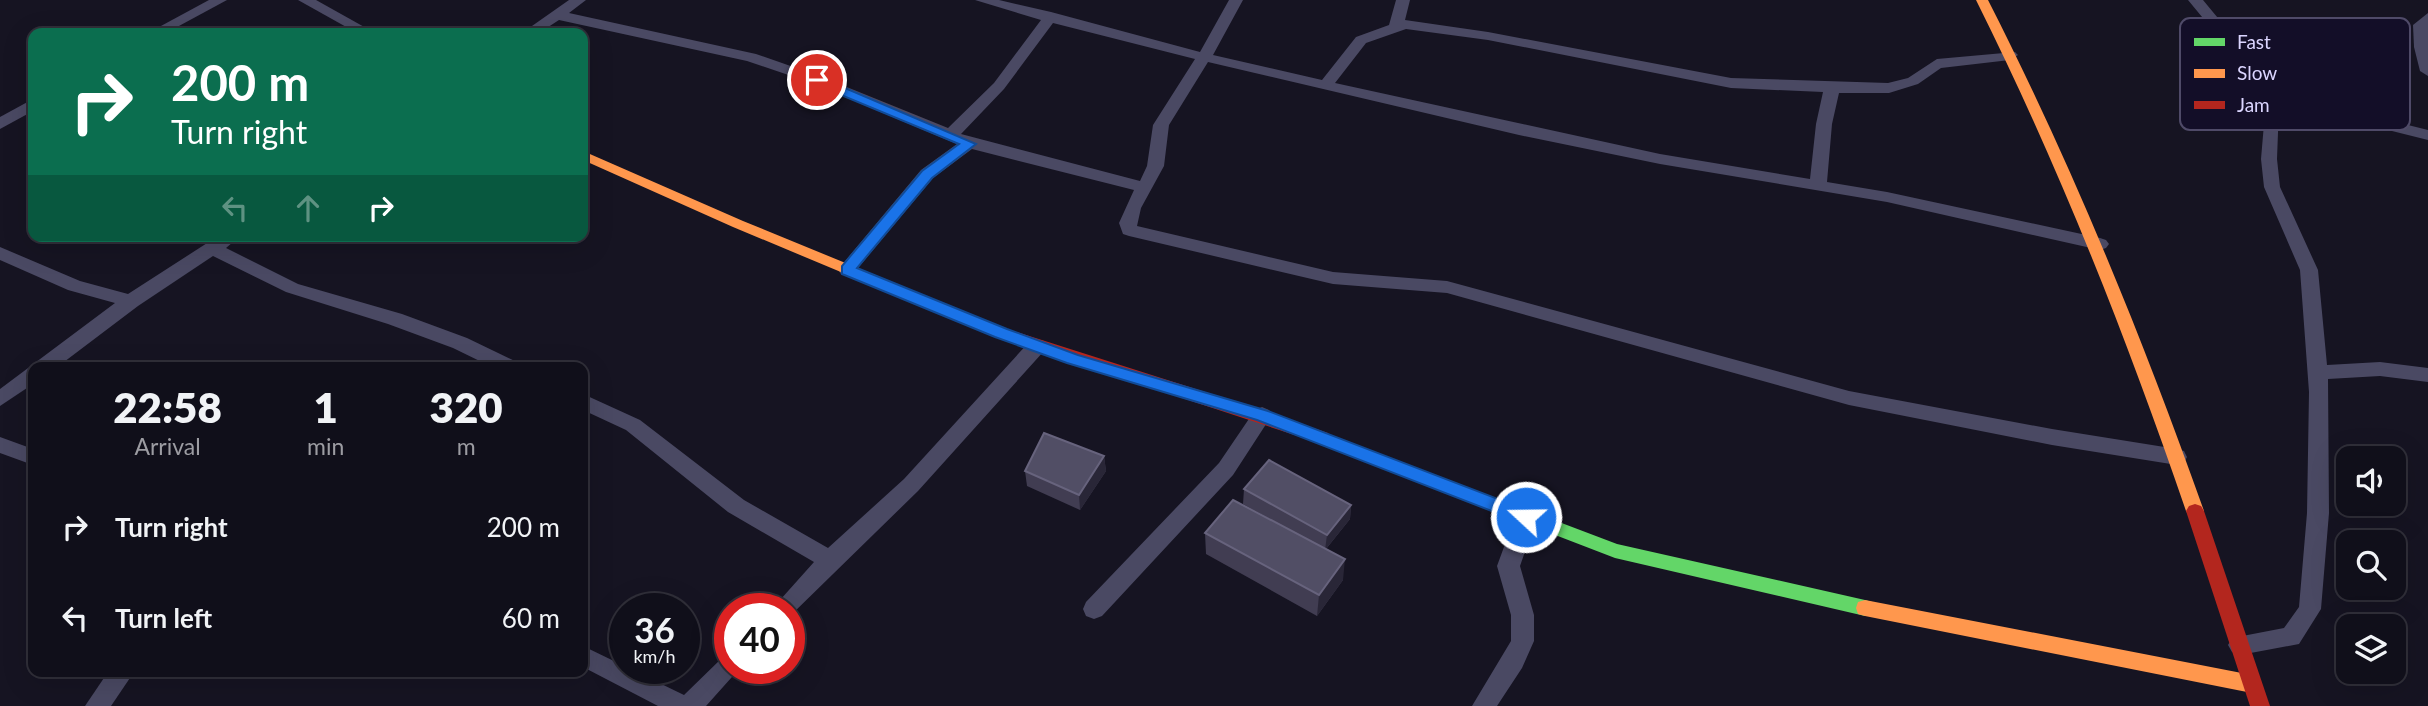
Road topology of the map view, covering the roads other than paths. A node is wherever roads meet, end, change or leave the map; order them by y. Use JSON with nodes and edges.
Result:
{"nodes":[{"id":1,"x":220,"y":0,"type":"edge"},
{"id":2,"x":305,"y":0,"type":"edge"},
{"id":3,"x":579,"y":0,"type":"edge"},
{"id":4,"x":982,"y":0,"type":"edge"},
{"id":5,"x":1236,"y":0,"type":"edge"},
{"id":6,"x":1403,"y":0,"type":"edge"},
{"id":7,"x":1982,"y":0,"type":"edge"},
{"id":8,"x":2195,"y":0,"type":"edge"},
{"id":9,"x":557,"y":15,"type":"junction"},
{"id":10,"x":1051,"y":16,"type":"junction"},
{"id":11,"x":2428,"y":17,"type":"edge"},
{"id":12,"x":2210,"y":18,"type":"edge"},
{"id":13,"x":1396,"y":26,"type":"junction"},
{"id":14,"x":165,"y":28,"type":"edge"},
{"id":15,"x":358,"y":28,"type":"edge"},
{"id":16,"x":537,"y":28,"type":"edge"},
{"id":17,"x":2010,"y":55,"type":"junction"},
{"id":18,"x":1206,"y":57,"type":"junction"},
{"id":19,"x":2428,"y":71,"type":"edge"},
{"id":20,"x":1327,"y":83,"type":"junction"},
{"id":21,"x":1832,"y":88,"type":"junction"},
{"id":22,"x":28,"y":107,"type":"edge"},
{"id":23,"x":0,"y":124,"type":"edge"},
{"id":24,"x":2271,"y":130,"type":"edge"},
{"id":25,"x":2405,"y":130,"type":"edge"},
{"id":26,"x":950,"y":135,"type":"junction"},
{"id":27,"x":2428,"y":135,"type":"edge"},
{"id":28,"x":969,"y":144,"type":"junction"},
{"id":29,"x":588,"y":157,"type":"edge"},
{"id":30,"x":1818,"y":186,"type":"junction"},
{"id":31,"x":1144,"y":187,"type":"junction"},
{"id":32,"x":222,"y":242,"type":"edge"},
{"id":33,"x":2100,"y":244,"type":"junction"},
{"id":34,"x":212,"y":248,"type":"junction"},
{"id":35,"x":0,"y":253,"type":"edge"},
{"id":36,"x":847,"y":270,"type":"junction"},
{"id":37,"x":131,"y":301,"type":"junction"},
{"id":38,"x":1037,"y":346,"type":"junction"},
{"id":39,"x":50,"y":362,"type":"edge"},
{"id":40,"x":500,"y":362,"type":"edge"},
{"id":41,"x":2318,"y":373,"type":"junction"},
{"id":42,"x":2428,"y":374,"type":"edge"},
{"id":43,"x":28,"y":378,"type":"edge"},
{"id":44,"x":0,"y":399,"type":"edge"},
{"id":45,"x":588,"y":403,"type":"edge"},
{"id":46,"x":1262,"y":415,"type":"junction"},
{"id":47,"x":0,"y":445,"type":"edge"},
{"id":48,"x":28,"y":455,"type":"edge"},
{"id":49,"x":2177,"y":457,"type":"junction"},
{"id":50,"x":1526,"y":517,"type":"junction"},
{"id":51,"x":830,"y":560,"type":"junction"},
{"id":52,"x":798,"y":593,"type":"edge"},
{"id":53,"x":1094,"y":609,"type":"dead end"},
{"id":54,"x":2239,"y":645,"type":"junction"},
{"id":55,"x":588,"y":659,"type":"edge"},
{"id":56,"x":118,"y":677,"type":"edge"},
{"id":57,"x":714,"y":681,"type":"edge"},
{"id":58,"x":2252,"y":684,"type":"junction"},
{"id":59,"x":97,"y":706,"type":"edge"},
{"id":60,"x":682,"y":706,"type":"edge"},
{"id":61,"x":690,"y":706,"type":"edge"},
{"id":62,"x":1484,"y":706,"type":"edge"},
{"id":63,"x":2260,"y":706,"type":"edge"}],
"edges":[{"from":1,"to":14,"type":"street"},
{"from":2,"to":15,"type":"street"},
{"from":3,"to":9,"type":"street"},
{"from":4,"to":10,"type":"street"},
{"from":5,"to":18,"type":"street"},
{"from":6,"to":13,"type":"street"},
{"from":7,"to":17,"type":"street"},
{"from":8,"to":12,"type":"street"},
{"from":9,"to":16,"type":"street"},
{"from":9,"to":26,"type":"street"},
{"from":10,"to":18,"type":"street"},
{"from":10,"to":26,"type":"street"},
{"from":11,"to":19,"type":"street"},
{"from":13,"to":20,"type":"street"},
{"from":13,"to":21,"type":"street"},
{"from":17,"to":21,"type":"street"},
{"from":17,"to":33,"type":"street"},
{"from":18,"to":20,"type":"street"},
{"from":18,"to":31,"type":"street"},
{"from":20,"to":30,"type":"street"},
{"from":21,"to":30,"type":"street"},
{"from":22,"to":23,"type":"street"},
{"from":24,"to":41,"type":"street"},
{"from":25,"to":27,"type":"street"},
{"from":26,"to":28,"type":"street"},
{"from":28,"to":31,"type":"street"},
{"from":28,"to":36,"type":"street"},
{"from":29,"to":36,"type":"street"},
{"from":30,"to":33,"type":"street"},
{"from":31,"to":49,"type":"street"},
{"from":32,"to":34,"type":"street"},
{"from":33,"to":49,"type":"street"},
{"from":34,"to":37,"type":"street"},
{"from":34,"to":40,"type":"street"},
{"from":35,"to":37,"type":"street"},
{"from":36,"to":38,"type":"street"},
{"from":37,"to":39,"type":"street"},
{"from":38,"to":46,"type":"street"},
{"from":38,"to":51,"type":"street"},
{"from":41,"to":42,"type":"street"},
{"from":41,"to":54,"type":"street"},
{"from":43,"to":44,"type":"street"},
{"from":45,"to":51,"type":"street"},
{"from":46,"to":50,"type":"street"},
{"from":46,"to":53,"type":"street"},
{"from":47,"to":48,"type":"street"},
{"from":49,"to":54,"type":"street"},
{"from":50,"to":58,"type":"street"},
{"from":50,"to":62,"type":"street"},
{"from":51,"to":52,"type":"street"},
{"from":54,"to":58,"type":"street"},
{"from":55,"to":60,"type":"street"},
{"from":56,"to":59,"type":"street"},
{"from":57,"to":61,"type":"street"},
{"from":58,"to":63,"type":"street"}]}
